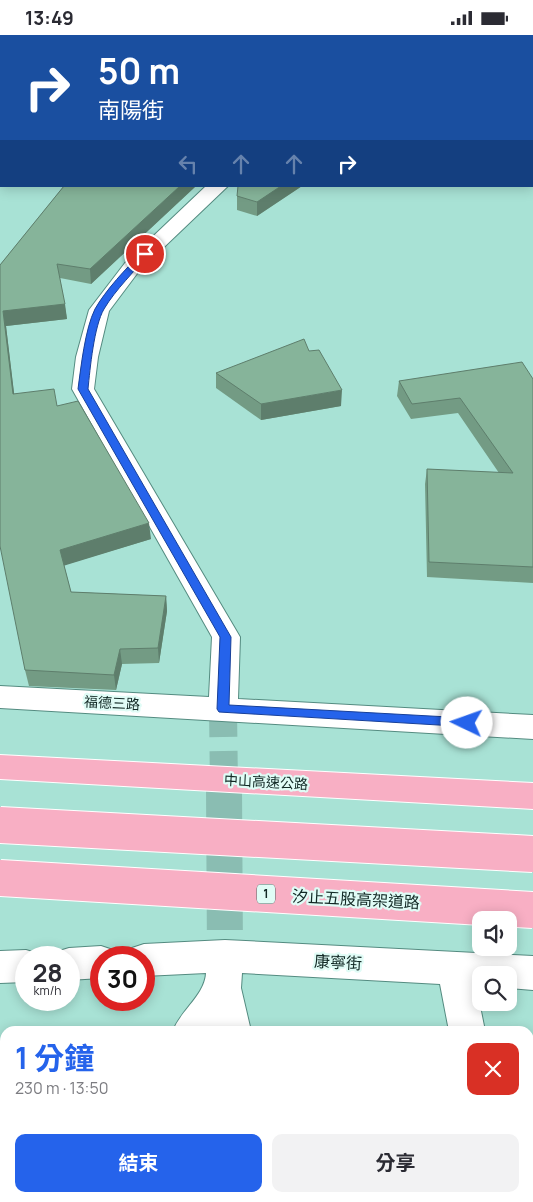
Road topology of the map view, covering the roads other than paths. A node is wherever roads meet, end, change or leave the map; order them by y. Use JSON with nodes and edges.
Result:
{"nodes":[{"id":1,"x":217,"y":187,"type":"edge"},
{"id":2,"x":0,"y":697,"type":"edge"},
{"id":3,"x":223,"y":709,"type":"junction"},
{"id":4,"x":533,"y":727,"type":"edge"},
{"id":5,"x":0,"y":767,"type":"edge"},
{"id":6,"x":533,"y":796,"type":"edge"},
{"id":7,"x":0,"y":825,"type":"edge"},
{"id":8,"x":533,"y":854,"type":"edge"},
{"id":9,"x":0,"y":877,"type":"edge"},
{"id":10,"x":533,"y":910,"type":"edge"},
{"id":11,"x":155,"y":962,"type":"edge"},
{"id":12,"x":15,"y":966,"type":"edge"},
{"id":13,"x":0,"y":967,"type":"edge"},
{"id":14,"x":455,"y":969,"type":"junction"},
{"id":15,"x":224,"y":972,"type":"junction"},
{"id":16,"x":533,"y":973,"type":"edge"},
{"id":17,"x":194,"y":1026,"type":"edge"},
{"id":18,"x":232,"y":1026,"type":"edge"},
{"id":19,"x":466,"y":1026,"type":"edge"}],
"edges":[{"from":1,"to":3,"type":"street"},
{"from":2,"to":3,"type":"street","name":"福德三路"},
{"from":3,"to":4,"type":"street","name":"福德三路"},
{"from":5,"to":6,"type":"highway","name":"中山高速公路"},
{"from":7,"to":8,"type":"highway","bridge":true},
{"from":9,"to":10,"type":"highway","name":"汐止五股高架道路","number":"1","bridge":true},
{"from":11,"to":15,"type":"street","name":"康寧街"},
{"from":12,"to":13,"type":"street"},
{"from":14,"to":15,"type":"street","name":"康寧街"},
{"from":14,"to":16,"type":"street","name":"康寧街"},
{"from":14,"to":19,"type":"street"},
{"from":15,"to":17,"type":"street"},
{"from":15,"to":18,"type":"street"}]}
